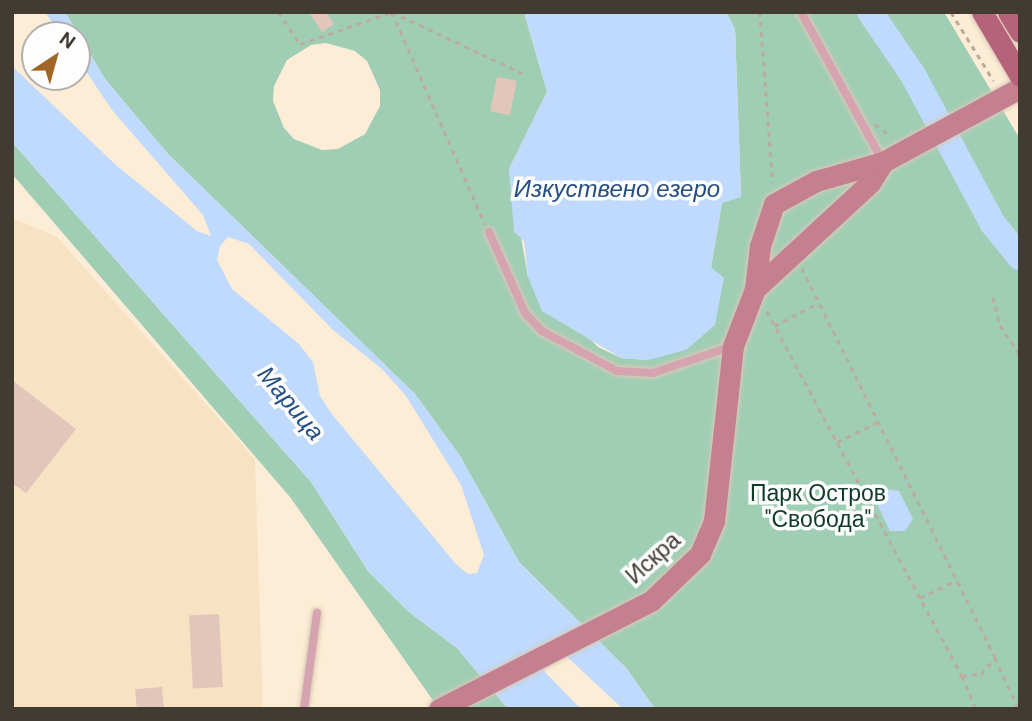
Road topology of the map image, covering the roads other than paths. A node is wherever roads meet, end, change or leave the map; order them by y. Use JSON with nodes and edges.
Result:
{"nodes":[{"id":1,"x":801,"y":12,"type":"edge"},
{"id":2,"x":982,"y":12,"type":"edge"},
{"id":3,"x":1008,"y":12,"type":"edge"},
{"id":4,"x":1020,"y":32,"type":"edge"},
{"id":5,"x":1020,"y":76,"type":"edge"},
{"id":6,"x":1012,"y":92,"type":"edge"},
{"id":7,"x":883,"y":162,"type":"junction"},
{"id":8,"x":489,"y":232,"type":"road end"},
{"id":9,"x":755,"y":289,"type":"junction"},
{"id":10,"x":733,"y":346,"type":"junction"},
{"id":11,"x":317,"y":613,"type":"dead end"},
{"id":12,"x":304,"y":709,"type":"edge"},
{"id":13,"x":439,"y":709,"type":"edge"}],
"edges":[{"from":1,"to":7,"type":"lane"},
{"from":2,"to":5,"type":"main road"},
{"from":3,"to":4,"type":"main road"},
{"from":6,"to":7,"type":"street"},
{"from":7,"to":9,"type":"street"},
{"from":7,"to":9,"type":"street"},
{"from":8,"to":10,"type":"lane"},
{"from":9,"to":10,"type":"street","name":"Искра"},
{"from":10,"to":13,"type":"street","name":"Искра"},
{"from":11,"to":12,"type":"lane"}]}
